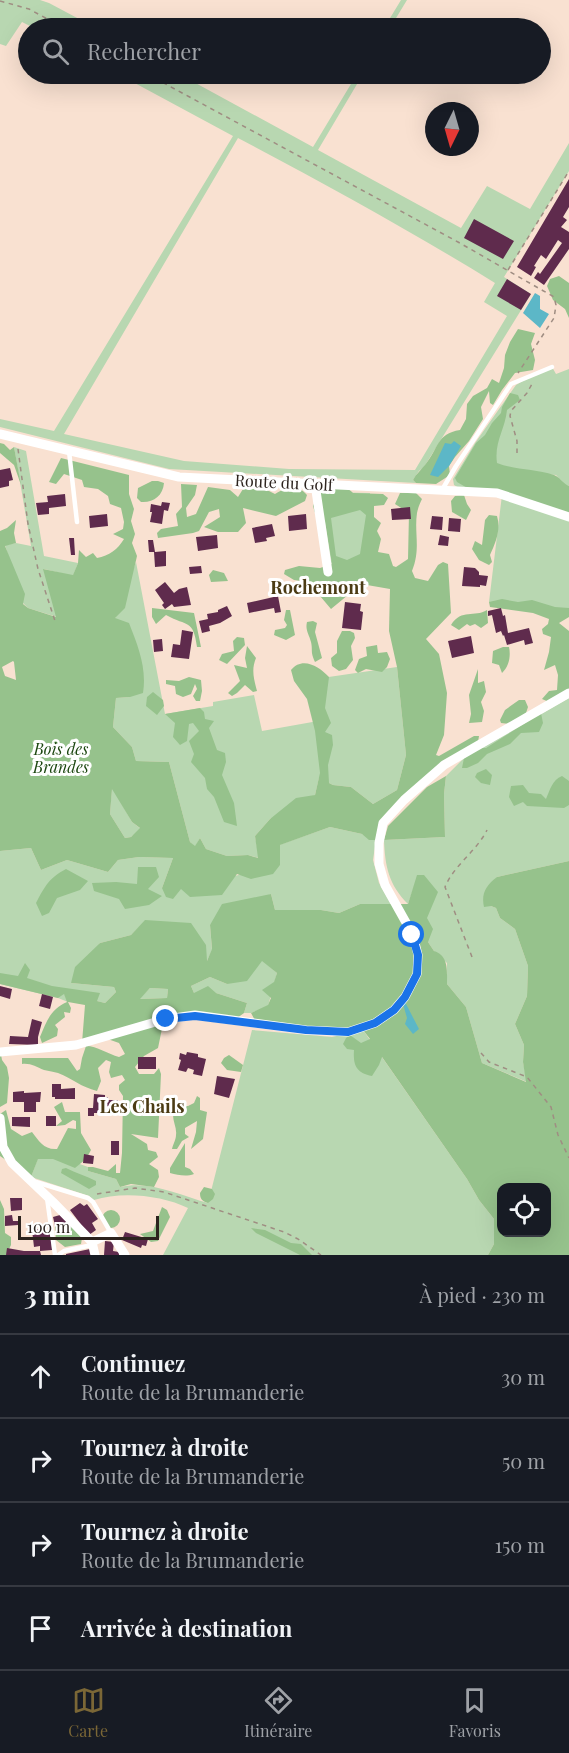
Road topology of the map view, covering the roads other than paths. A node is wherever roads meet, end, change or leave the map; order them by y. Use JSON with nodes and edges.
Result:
{"nodes":[{"id":1,"x":552,"y":367,"type":"dead end"},
{"id":2,"x":0,"y":434,"type":"edge"},
{"id":3,"x":69,"y":451,"type":"junction"},
{"id":4,"x":315,"y":484,"type":"junction"},
{"id":5,"x":442,"y":490,"type":"junction"},
{"id":6,"x":569,"y":518,"type":"edge"},
{"id":7,"x":76,"y":522,"type":"dead end"},
{"id":8,"x":328,"y":572,"type":"dead end"},
{"id":9,"x":569,"y":693,"type":"edge"},
{"id":10,"x":0,"y":1052,"type":"edge"},
{"id":11,"x":0,"y":1118,"type":"edge"},
{"id":12,"x":31,"y":1181,"type":"junction"},
{"id":13,"x":46,"y":1196,"type":"junction"},
{"id":14,"x":111,"y":1233,"type":"junction"},
{"id":15,"x":93,"y":1244,"type":"junction"},
{"id":16,"x":57,"y":1255,"type":"edge"},
{"id":17,"x":95,"y":1255,"type":"edge"},
{"id":18,"x":125,"y":1255,"type":"edge"}],
"edges":[{"from":1,"to":5,"type":"lane"},
{"from":2,"to":3,"type":"street","name":"Route du Golf"},
{"from":3,"to":4,"type":"street","name":"Route du Golf"},
{"from":3,"to":7,"type":"lane"},
{"from":4,"to":5,"type":"street","name":"Route du Golf"},
{"from":4,"to":8,"type":"street"},
{"from":5,"to":6,"type":"street","name":"Route du Golf"},
{"from":9,"to":10,"type":"street"},
{"from":11,"to":12,"type":"street"},
{"from":12,"to":13,"type":"street"},
{"from":12,"to":14,"type":"lane"},
{"from":13,"to":15,"type":"street"},
{"from":13,"to":16,"type":"lane"},
{"from":14,"to":15,"type":"street"},
{"from":14,"to":18,"type":"street"},
{"from":15,"to":16,"type":"lane"},
{"from":15,"to":17,"type":"street"}]}
